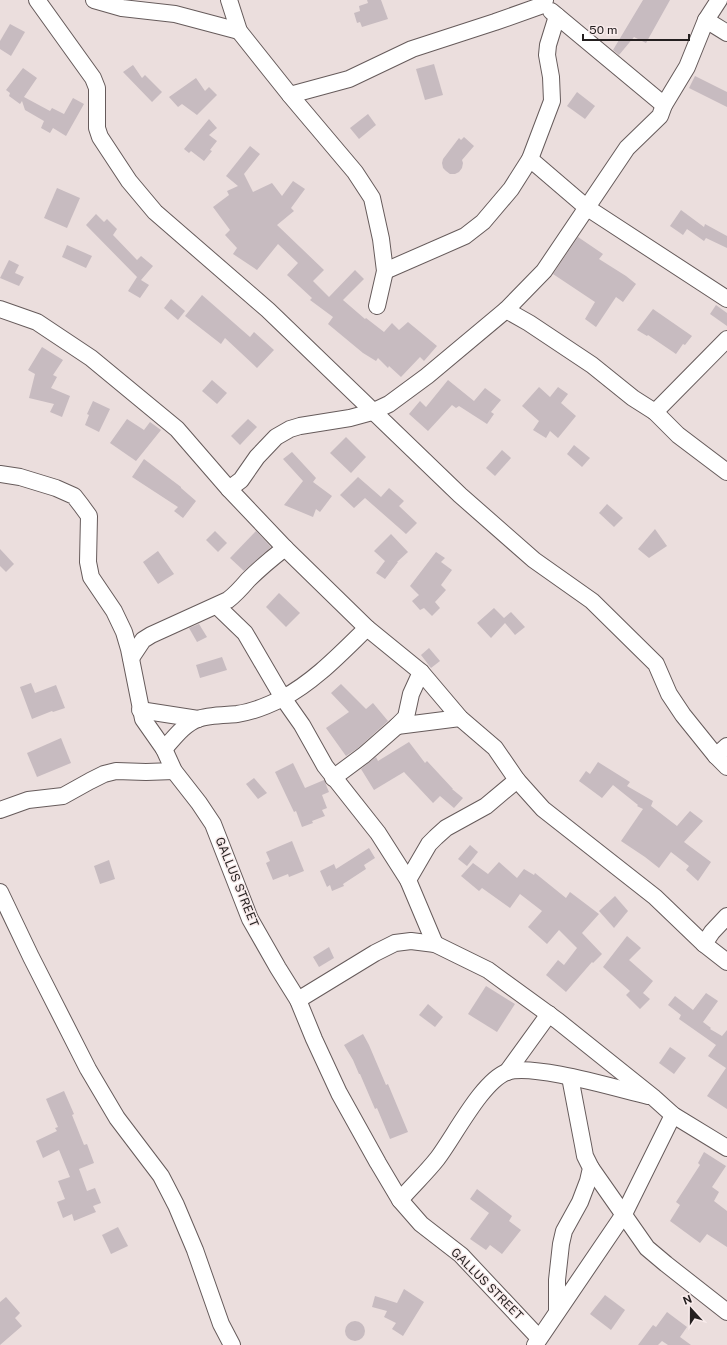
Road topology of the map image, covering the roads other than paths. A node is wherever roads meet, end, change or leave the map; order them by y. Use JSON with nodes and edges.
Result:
{"nodes":[{"id":1,"x":37,"y":0,"type":"edge"},
{"id":2,"x":94,"y":0,"type":"edge"},
{"id":3,"x":229,"y":0,"type":"edge"},
{"id":4,"x":719,"y":0,"type":"edge"},
{"id":5,"x":544,"y":2,"type":"edge"},
{"id":6,"x":558,"y":16,"type":"junction"},
{"id":7,"x":706,"y":20,"type":"junction"},
{"id":8,"x":239,"y":31,"type":"junction"},
{"id":9,"x":727,"y":33,"type":"edge"},
{"id":10,"x":290,"y":95,"type":"junction"},
{"id":11,"x":664,"y":105,"type":"junction"},
{"id":12,"x":530,"y":159,"type":"junction"},
{"id":13,"x":586,"y":207,"type":"junction"},
{"id":14,"x":385,"y":271,"type":"junction"},
{"id":15,"x":727,"y":299,"type":"edge"},
{"id":16,"x":377,"y":306,"type":"dead end"},
{"id":17,"x":0,"y":309,"type":"edge"},
{"id":18,"x":506,"y":310,"type":"junction"},
{"id":19,"x":727,"y":339,"type":"edge"},
{"id":20,"x":372,"y":412,"type":"junction"},
{"id":21,"x":655,"y":412,"type":"junction"},
{"id":22,"x":727,"y":472,"type":"edge"},
{"id":23,"x":0,"y":474,"type":"edge"},
{"id":24,"x":229,"y":489,"type":"junction"},
{"id":25,"x":285,"y":548,"type":"junction"},
{"id":26,"x":217,"y":606,"type":"junction"},
{"id":27,"x":367,"y":628,"type":"junction"},
{"id":28,"x":131,"y":658,"type":"junction"},
{"id":29,"x":421,"y":672,"type":"junction"},
{"id":30,"x":283,"y":698,"type":"junction"},
{"id":31,"x":140,"y":710,"type":"junction"},
{"id":32,"x":460,"y":718,"type":"junction"},
{"id":33,"x":198,"y":719,"type":"junction"},
{"id":34,"x":397,"y":726,"type":"junction"},
{"id":35,"x":164,"y":749,"type":"junction"},
{"id":36,"x":723,"y":756,"type":"edge"},
{"id":37,"x":174,"y":771,"type":"junction"},
{"id":38,"x":333,"y":778,"type":"junction"},
{"id":39,"x":517,"y":780,"type":"junction"},
{"id":40,"x":0,"y":810,"type":"edge"},
{"id":41,"x":408,"y":880,"type":"junction"},
{"id":42,"x":0,"y":892,"type":"edge"},
{"id":43,"x":727,"y":916,"type":"edge"},
{"id":44,"x":435,"y":944,"type":"junction"},
{"id":45,"x":704,"y":944,"type":"junction"},
{"id":46,"x":727,"y":962,"type":"edge"},
{"id":47,"x":298,"y":1000,"type":"junction"},
{"id":48,"x":549,"y":1014,"type":"junction"},
{"id":49,"x":507,"y":1072,"type":"junction"},
{"id":50,"x":570,"y":1077,"type":"junction"},
{"id":51,"x":653,"y":1097,"type":"junction"},
{"id":52,"x":672,"y":1116,"type":"junction"},
{"id":53,"x":727,"y":1148,"type":"edge"},
{"id":54,"x":591,"y":1168,"type":"junction"},
{"id":55,"x":400,"y":1200,"type":"junction"},
{"id":56,"x":624,"y":1214,"type":"junction"},
{"id":57,"x":557,"y":1312,"type":"junction"},
{"id":58,"x":727,"y":1312,"type":"edge"},
{"id":59,"x":537,"y":1341,"type":"edge"},
{"id":60,"x":232,"y":1345,"type":"edge"}],
"edges":[{"from":1,"to":20,"type":"street"},
{"from":2,"to":8,"type":"street"},
{"from":3,"to":8,"type":"street"},
{"from":4,"to":7,"type":"street"},
{"from":5,"to":6,"type":"street"},
{"from":5,"to":10,"type":"street"},
{"from":6,"to":11,"type":"street"},
{"from":6,"to":12,"type":"street"},
{"from":7,"to":9,"type":"street"},
{"from":7,"to":11,"type":"street"},
{"from":8,"to":10,"type":"street"},
{"from":10,"to":14,"type":"street"},
{"from":11,"to":13,"type":"street"},
{"from":12,"to":13,"type":"street"},
{"from":12,"to":14,"type":"street"},
{"from":13,"to":15,"type":"street"},
{"from":13,"to":18,"type":"street"},
{"from":14,"to":16,"type":"street"},
{"from":17,"to":24,"type":"street"},
{"from":18,"to":20,"type":"street"},
{"from":18,"to":21,"type":"street"},
{"from":19,"to":21,"type":"street"},
{"from":20,"to":24,"type":"street"},
{"from":20,"to":36,"type":"street"},
{"from":21,"to":22,"type":"street"},
{"from":23,"to":28,"type":"street","name":"GALLUS STREET"},
{"from":24,"to":25,"type":"street"},
{"from":25,"to":26,"type":"street"},
{"from":25,"to":27,"type":"street"},
{"from":26,"to":28,"type":"street"},
{"from":26,"to":30,"type":"street"},
{"from":27,"to":29,"type":"street"},
{"from":27,"to":30,"type":"street"},
{"from":28,"to":31,"type":"street","name":"GALLUS STREET"},
{"from":29,"to":32,"type":"street"},
{"from":29,"to":34,"type":"street"},
{"from":30,"to":33,"type":"street"},
{"from":30,"to":38,"type":"street"},
{"from":31,"to":33,"type":"street"},
{"from":31,"to":35,"type":"street","name":"GALLUS STREET"},
{"from":32,"to":34,"type":"street"},
{"from":32,"to":39,"type":"street"},
{"from":33,"to":35,"type":"street"},
{"from":34,"to":38,"type":"street"},
{"from":35,"to":37,"type":"street","name":"GALLUS STREET"},
{"from":37,"to":40,"type":"street"},
{"from":37,"to":47,"type":"street","name":"GALLUS STREET"},
{"from":38,"to":41,"type":"street"},
{"from":39,"to":41,"type":"street"},
{"from":39,"to":45,"type":"street"},
{"from":41,"to":44,"type":"street"},
{"from":42,"to":60,"type":"street"},
{"from":43,"to":45,"type":"street"},
{"from":44,"to":47,"type":"street"},
{"from":44,"to":48,"type":"street"},
{"from":45,"to":46,"type":"street"},
{"from":47,"to":55,"type":"street","name":"GALLUS STREET"},
{"from":48,"to":49,"type":"street"},
{"from":48,"to":51,"type":"street"},
{"from":49,"to":50,"type":"street"},
{"from":49,"to":55,"type":"street"},
{"from":50,"to":51,"type":"street"},
{"from":50,"to":54,"type":"street"},
{"from":51,"to":52,"type":"street"},
{"from":52,"to":53,"type":"street"},
{"from":52,"to":56,"type":"street"},
{"from":54,"to":56,"type":"street"},
{"from":54,"to":57,"type":"street"},
{"from":55,"to":59,"type":"street","name":"GALLUS STREET"},
{"from":56,"to":57,"type":"street"},
{"from":56,"to":58,"type":"street"},
{"from":57,"to":59,"type":"street"}]}
